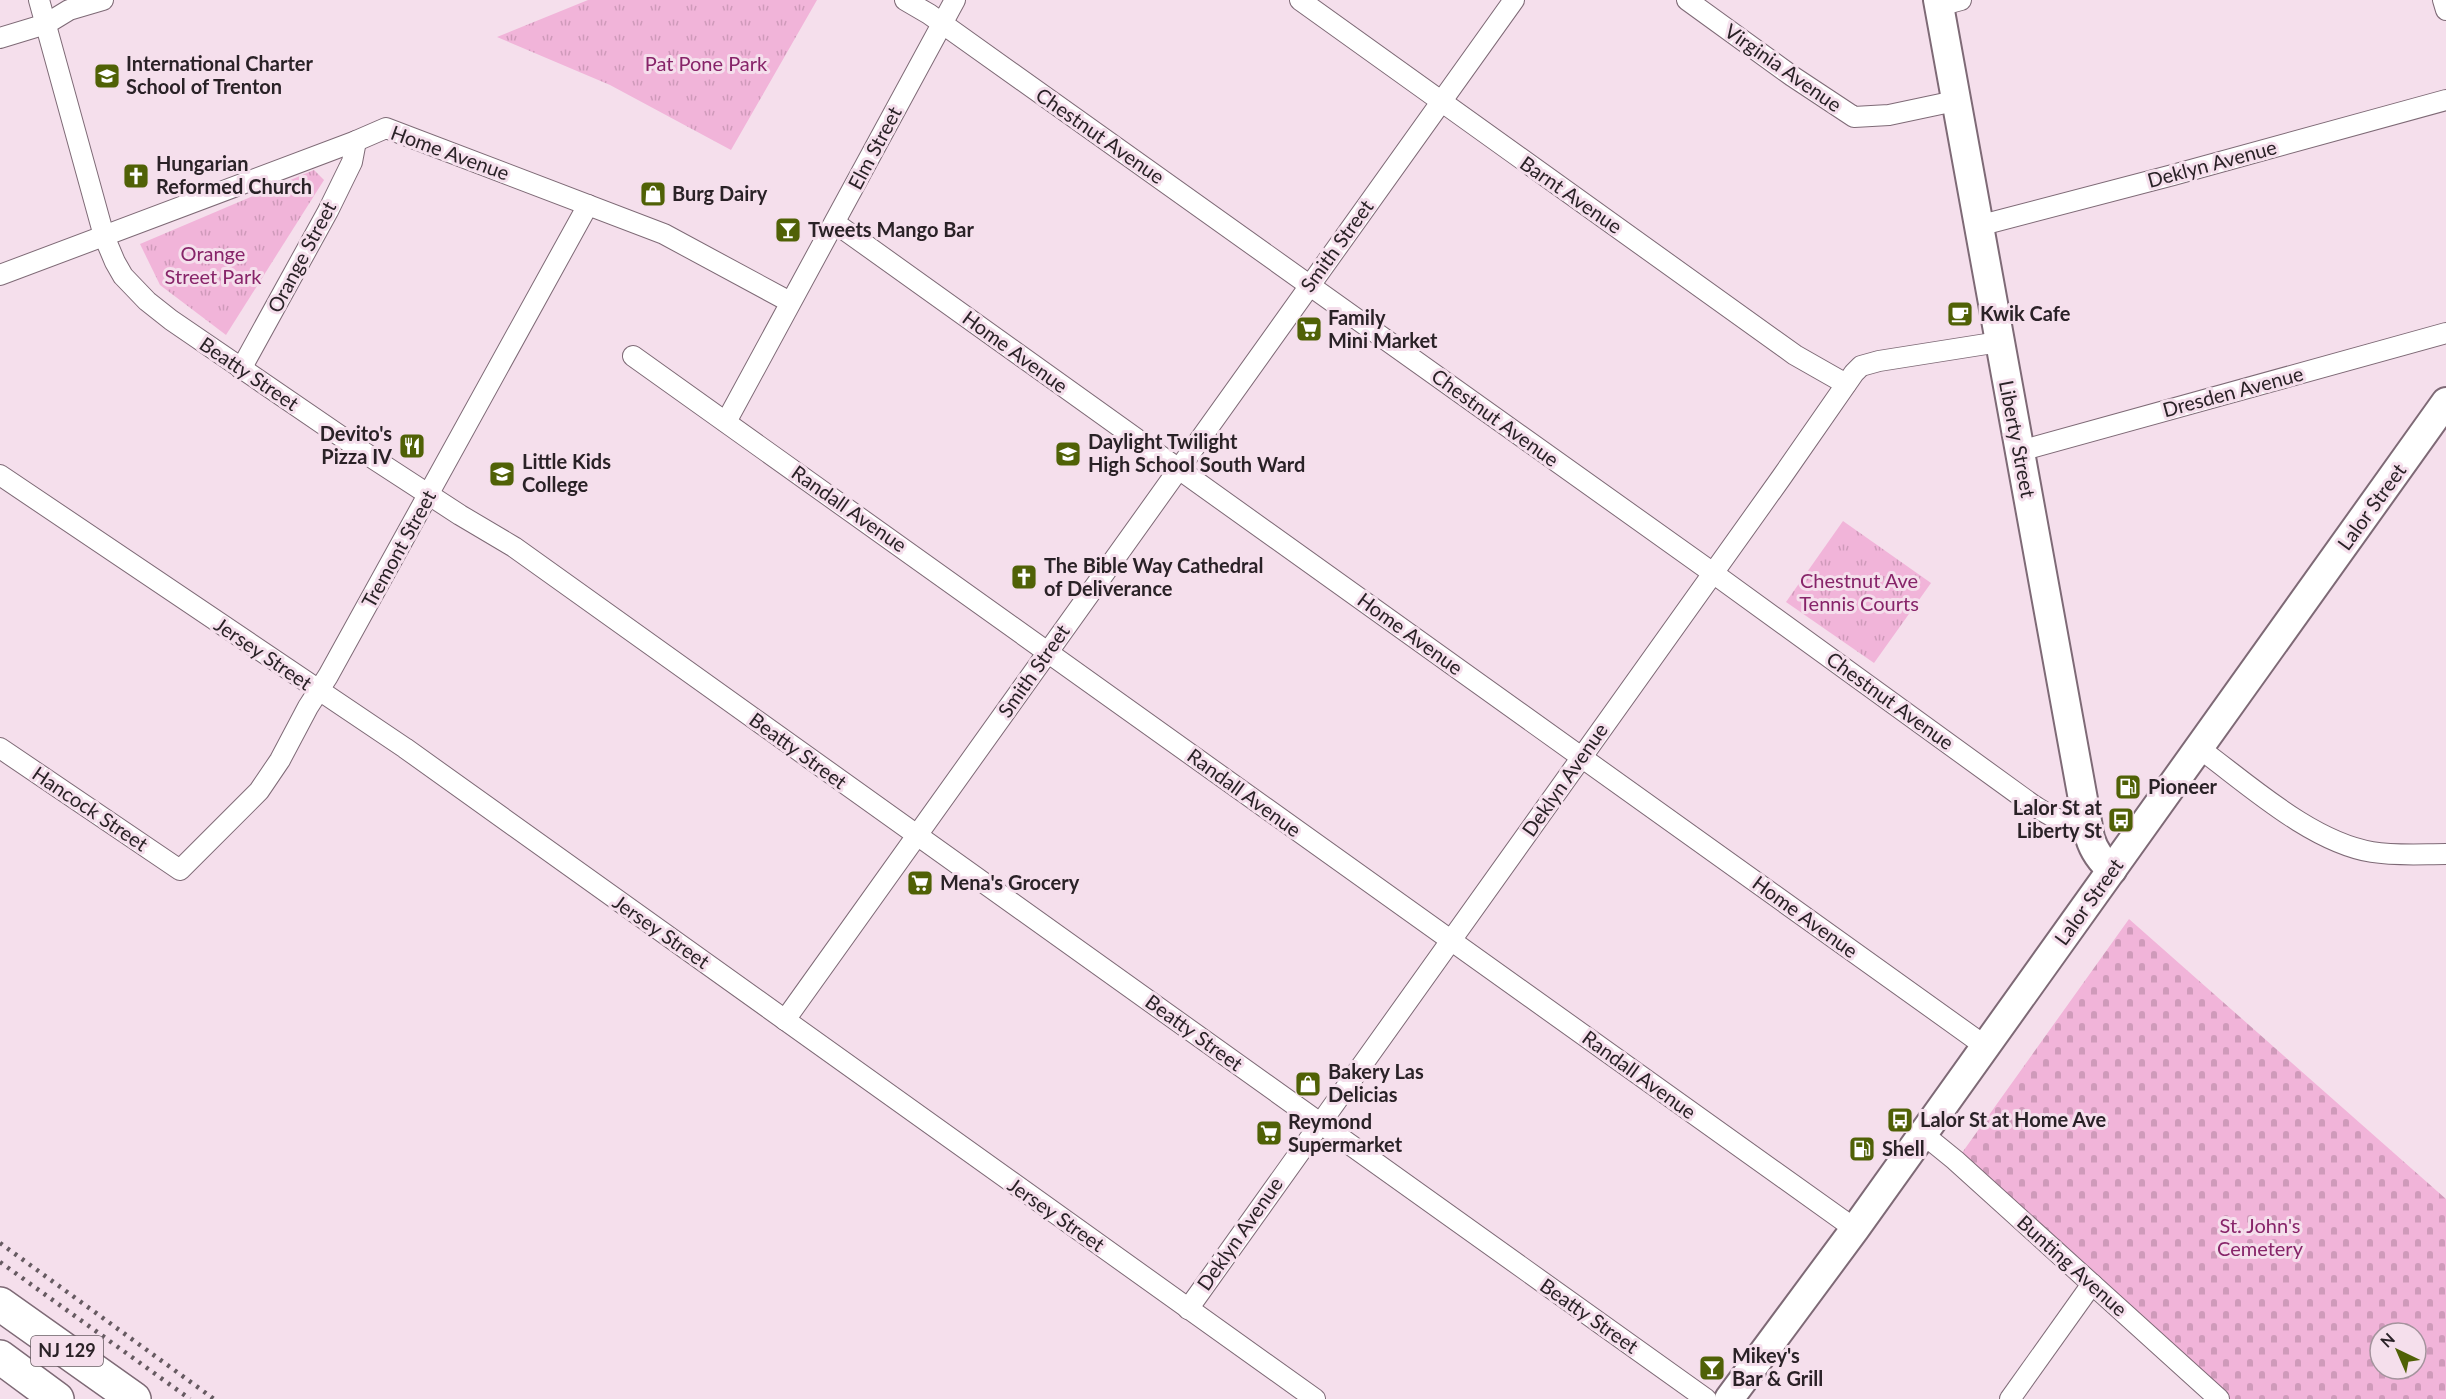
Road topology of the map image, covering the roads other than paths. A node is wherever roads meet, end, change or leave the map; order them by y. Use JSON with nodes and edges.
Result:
{"nodes":[{"id":1,"x":39,"y":0,"type":"edge"},
{"id":2,"x":103,"y":0,"type":"edge"},
{"id":3,"x":905,"y":0,"type":"edge"},
{"id":4,"x":955,"y":0,"type":"edge"},
{"id":5,"x":1300,"y":0,"type":"edge"},
{"id":6,"x":1514,"y":0,"type":"edge"},
{"id":7,"x":1687,"y":0,"type":"edge"},
{"id":8,"x":2443,"y":0,"type":"edge"},
{"id":9,"x":1946,"y":2,"type":"edge"},
{"id":10,"x":2446,"y":10,"type":"edge"},
{"id":11,"x":943,"y":23,"type":"junction"},
{"id":12,"x":46,"y":24,"type":"junction"},
{"id":13,"x":0,"y":38,"type":"edge"},
{"id":14,"x":2446,"y":100,"type":"edge"},
{"id":15,"x":1441,"y":101,"type":"junction"},
{"id":16,"x":1955,"y":101,"type":"junction"},
{"id":17,"x":356,"y":141,"type":"junction"},
{"id":18,"x":588,"y":205,"type":"junction"},
{"id":19,"x":835,"y":223,"type":"junction"},
{"id":20,"x":1978,"y":226,"type":"junction"},
{"id":21,"x":104,"y":236,"type":"junction"},
{"id":22,"x":0,"y":275,"type":"edge"},
{"id":23,"x":1310,"y":285,"type":"junction"},
{"id":24,"x":790,"y":302,"type":"junction"},
{"id":25,"x":2446,"y":333,"type":"edge"},
{"id":26,"x":1999,"y":342,"type":"junction"},
{"id":27,"x":633,"y":356,"type":"dead end"},
{"id":28,"x":241,"y":369,"type":"junction"},
{"id":29,"x":1846,"y":384,"type":"junction"},
{"id":30,"x":2443,"y":413,"type":"edge"},
{"id":31,"x":726,"y":422,"type":"junction"},
{"id":32,"x":2020,"y":451,"type":"junction"},
{"id":33,"x":1179,"y":469,"type":"junction"},
{"id":34,"x":0,"y":475,"type":"edge"},
{"id":35,"x":429,"y":495,"type":"junction"},
{"id":36,"x":1713,"y":573,"type":"junction"},
{"id":37,"x":1047,"y":652,"type":"junction"},
{"id":38,"x":319,"y":692,"type":"junction"},
{"id":39,"x":0,"y":748,"type":"edge"},
{"id":40,"x":2199,"y":748,"type":"junction"},
{"id":41,"x":1581,"y":756,"type":"junction"},
{"id":42,"x":2088,"y":824,"type":"junction"},
{"id":43,"x":917,"y":836,"type":"junction"},
{"id":44,"x":2446,"y":854,"type":"edge"},
{"id":45,"x":180,"y":870,"type":"joint"},
{"id":46,"x":2112,"y":870,"type":"junction"},
{"id":47,"x":1451,"y":941,"type":"junction"},
{"id":48,"x":785,"y":1020,"type":"junction"},
{"id":49,"x":1985,"y":1046,"type":"junction"},
{"id":50,"x":1320,"y":1123,"type":"junction"},
{"id":51,"x":1923,"y":1134,"type":"junction"},
{"id":52,"x":1856,"y":1229,"type":"junction"},
{"id":53,"x":2092,"y":1284,"type":"junction"},
{"id":54,"x":0,"y":1304,"type":"edge"},
{"id":55,"x":1188,"y":1309,"type":"junction"},
{"id":56,"x":0,"y":1357,"type":"edge"},
{"id":57,"x":57,"y":1399,"type":"edge"},
{"id":58,"x":134,"y":1399,"type":"edge"},
{"id":59,"x":1315,"y":1399,"type":"edge"},
{"id":60,"x":1706,"y":1399,"type":"edge"},
{"id":61,"x":1729,"y":1399,"type":"edge"},
{"id":62,"x":2010,"y":1399,"type":"edge"},
{"id":63,"x":2219,"y":1399,"type":"edge"}],
"edges":[{"from":1,"to":12,"type":"street","name":"Beatty Street"},
{"from":2,"to":12,"type":"street"},
{"from":3,"to":11,"type":"street","name":"Chestnut Avenue"},
{"from":4,"to":11,"type":"street","name":"Elm Street"},
{"from":5,"to":15,"type":"street","name":"Barnt Avenue"},
{"from":6,"to":15,"type":"street","name":"Smith Street"},
{"from":7,"to":16,"type":"street","name":"Virginia Avenue"},
{"from":8,"to":10,"type":"street"},
{"from":9,"to":16,"type":"main road","name":"Liberty Street"},
{"from":11,"to":19,"type":"street","name":"Elm Street"},
{"from":11,"to":23,"type":"street","name":"Chestnut Avenue"},
{"from":12,"to":13,"type":"street"},
{"from":12,"to":21,"type":"street","name":"Beatty Street"},
{"from":14,"to":20,"type":"street","name":"Deklyn Avenue"},
{"from":15,"to":23,"type":"street","name":"Smith Street"},
{"from":15,"to":29,"type":"street","name":"Barnt Avenue"},
{"from":16,"to":20,"type":"main road","name":"Liberty Street"},
{"from":17,"to":18,"type":"street","name":"Home Avenue"},
{"from":17,"to":21,"type":"street","name":"Home Avenue"},
{"from":17,"to":28,"type":"street","name":"Orange Street"},
{"from":18,"to":24,"type":"street","name":"Home Avenue"},
{"from":18,"to":35,"type":"street","name":"Tremont Street"},
{"from":19,"to":24,"type":"street","name":"Elm Street"},
{"from":19,"to":33,"type":"street","name":"Home Avenue"},
{"from":20,"to":26,"type":"main road","name":"Liberty Street"},
{"from":21,"to":22,"type":"street","name":"Home Avenue"},
{"from":21,"to":28,"type":"street","name":"Beatty Street"},
{"from":23,"to":33,"type":"street","name":"Smith Street"},
{"from":23,"to":36,"type":"street","name":"Chestnut Avenue"},
{"from":24,"to":31,"type":"street","name":"Elm Street"},
{"from":25,"to":32,"type":"street","name":"Dresden Avenue"},
{"from":26,"to":29,"type":"street","name":"Deklyn Avenue"},
{"from":26,"to":32,"type":"main road","name":"Liberty Street"},
{"from":27,"to":31,"type":"street","name":"Randall Avenue"},
{"from":28,"to":35,"type":"street","name":"Beatty Street"},
{"from":29,"to":36,"type":"street","name":"Deklyn Avenue"},
{"from":30,"to":40,"type":"main road","name":"Lalor Street"},
{"from":31,"to":37,"type":"street","name":"Randall Avenue"},
{"from":32,"to":42,"type":"main road","name":"Liberty Street"},
{"from":33,"to":37,"type":"street","name":"Smith Street"},
{"from":33,"to":41,"type":"street","name":"Home Avenue"},
{"from":34,"to":38,"type":"street","name":"Jersey Street"},
{"from":35,"to":38,"type":"street","name":"Tremont Street"},
{"from":35,"to":43,"type":"street","name":"Beatty Street"},
{"from":36,"to":41,"type":"street","name":"Deklyn Avenue"},
{"from":36,"to":42,"type":"street","name":"Chestnut Avenue"},
{"from":37,"to":43,"type":"street","name":"Smith Street"},
{"from":37,"to":47,"type":"street","name":"Randall Avenue"},
{"from":38,"to":45,"type":"street","name":"Tremont Street"},
{"from":38,"to":48,"type":"street","name":"Jersey Street"},
{"from":39,"to":45,"type":"street","name":"Hancock Street"},
{"from":40,"to":44,"type":"street"},
{"from":40,"to":46,"type":"main road","name":"Lalor Street"},
{"from":41,"to":47,"type":"street","name":"Deklyn Avenue"},
{"from":41,"to":49,"type":"street","name":"Home Avenue"},
{"from":42,"to":46,"type":"main road","name":"Liberty Street"},
{"from":43,"to":48,"type":"street","name":"Smith Street"},
{"from":43,"to":50,"type":"street","name":"Beatty Street"},
{"from":46,"to":49,"type":"main road","name":"Lalor Street"},
{"from":47,"to":50,"type":"street","name":"Deklyn Avenue"},
{"from":47,"to":52,"type":"street","name":"Randall Avenue"},
{"from":48,"to":55,"type":"street","name":"Jersey Street"},
{"from":49,"to":51,"type":"main road","name":"Lalor Street"},
{"from":50,"to":55,"type":"street","name":"Deklyn Avenue"},
{"from":50,"to":60,"type":"street","name":"Beatty Street"},
{"from":51,"to":52,"type":"main road","name":"Lalor Street"},
{"from":51,"to":53,"type":"street","name":"Bunting Avenue"},
{"from":52,"to":61,"type":"main road","name":"Lalor Street"},
{"from":53,"to":62,"type":"street"},
{"from":53,"to":63,"type":"street","name":"Bunting Avenue"},
{"from":54,"to":58,"type":"highway","number":"NJ 129"},
{"from":55,"to":59,"type":"street","name":"Jersey Street"},
{"from":56,"to":57,"type":"highway","number":"NJ 129"}]}
